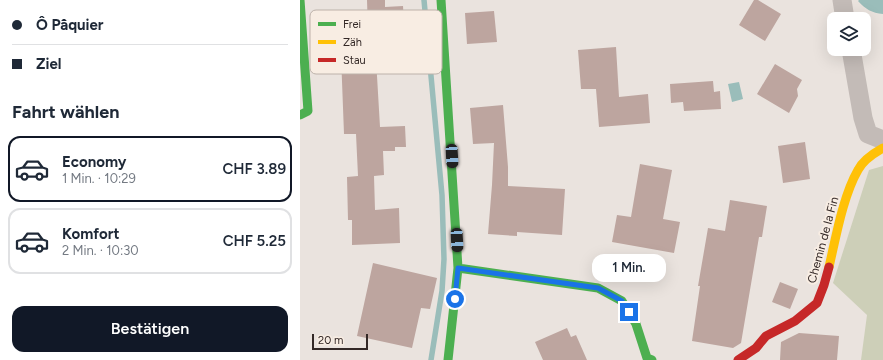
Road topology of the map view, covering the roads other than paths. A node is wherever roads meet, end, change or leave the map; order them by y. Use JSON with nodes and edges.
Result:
{"nodes":[{"id":1,"x":300,"y":0,"type":"edge"},
{"id":2,"x":441,"y":0,"type":"edge"},
{"id":3,"x":842,"y":0,"type":"edge"},
{"id":4,"x":442,"y":10,"type":"edge"},
{"id":5,"x":844,"y":12,"type":"edge"},
{"id":6,"x":442,"y":16,"type":"edge"},
{"id":7,"x":852,"y":56,"type":"edge"},
{"id":8,"x":300,"y":115,"type":"edge"},
{"id":9,"x":883,"y":140,"type":"edge"},
{"id":10,"x":883,"y":148,"type":"edge"},
{"id":11,"x":458,"y":268,"type":"junction"},
{"id":12,"x":448,"y":360,"type":"edge"},
{"id":13,"x":652,"y":360,"type":"edge"},
{"id":14,"x":738,"y":360,"type":"edge"}],
"edges":[{"from":1,"to":8,"type":"street"},
{"from":2,"to":4,"type":"street"},
{"from":3,"to":5,"type":"street"},
{"from":6,"to":11,"type":"street"},
{"from":7,"to":9,"type":"street"},
{"from":10,"to":14,"type":"street","name":"Chemin de la Fin"},
{"from":11,"to":12,"type":"street"},
{"from":11,"to":13,"type":"street"}]}
